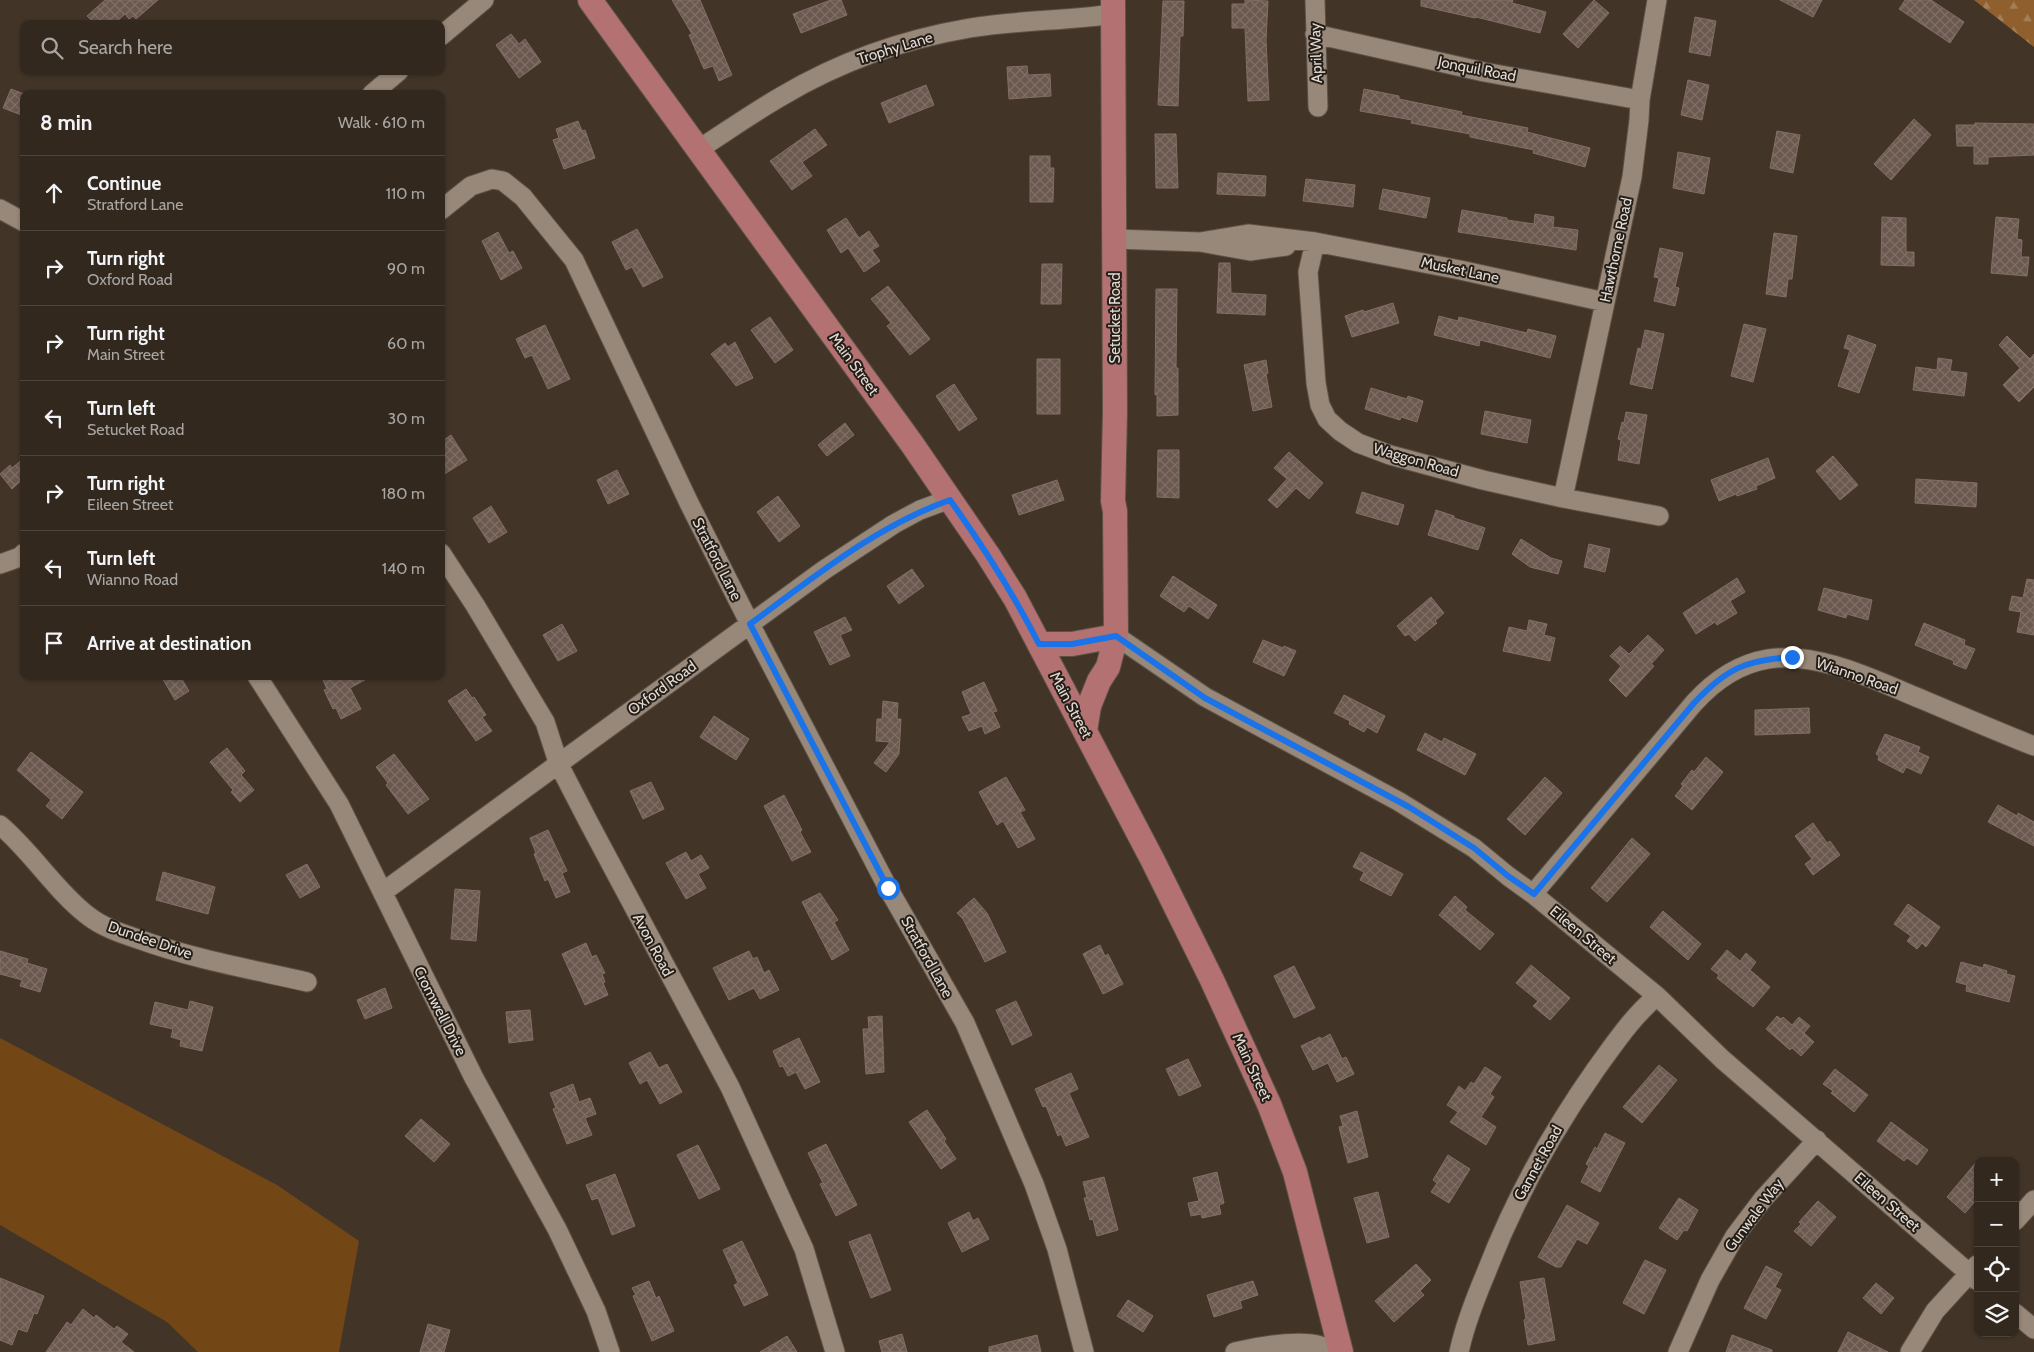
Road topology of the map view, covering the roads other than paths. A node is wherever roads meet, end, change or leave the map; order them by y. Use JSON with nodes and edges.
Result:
{"nodes":[{"id":1,"x":484,"y":0,"type":"edge"},
{"id":2,"x":590,"y":0,"type":"edge"},
{"id":3,"x":1315,"y":0,"type":"edge"},
{"id":4,"x":1657,"y":0,"type":"edge"},
{"id":5,"x":1113,"y":7,"type":"edge"},
{"id":6,"x":445,"y":33,"type":"edge"},
{"id":7,"x":1315,"y":34,"type":"junction"},
{"id":8,"x":394,"y":75,"type":"edge"},
{"id":9,"x":377,"y":90,"type":"edge"},
{"id":10,"x":1640,"y":100,"type":"junction"},
{"id":11,"x":1318,"y":107,"type":"dead end"},
{"id":12,"x":699,"y":149,"type":"junction"},
{"id":13,"x":445,"y":207,"type":"edge"},
{"id":14,"x":0,"y":209,"type":"edge"},
{"id":15,"x":20,"y":220,"type":"edge"},
{"id":16,"x":1115,"y":239,"type":"junction"},
{"id":17,"x":1315,"y":242,"type":"junction"},
{"id":18,"x":1605,"y":302,"type":"junction"},
{"id":19,"x":1563,"y":498,"type":"junction"},
{"id":20,"x":950,"y":500,"type":"junction"},
{"id":21,"x":1659,"y":516,"type":"dead end"},
{"id":22,"x":20,"y":555,"type":"edge"},
{"id":23,"x":445,"y":559,"type":"edge"},
{"id":24,"x":1,"y":565,"type":"edge"},
{"id":25,"x":750,"y":624,"type":"junction"},
{"id":26,"x":1116,"y":636,"type":"junction"},
{"id":27,"x":1039,"y":644,"type":"junction"},
{"id":28,"x":260,"y":680,"type":"edge"},
{"id":29,"x":1085,"y":730,"type":"junction"},
{"id":30,"x":2034,"y":746,"type":"edge"},
{"id":31,"x":560,"y":765,"type":"junction"},
{"id":32,"x":0,"y":825,"type":"edge"},
{"id":33,"x":383,"y":892,"type":"junction"},
{"id":34,"x":1534,"y":894,"type":"junction"},
{"id":35,"x":307,"y":982,"type":"dead end"},
{"id":36,"x":1657,"y":996,"type":"junction"},
{"id":37,"x":1817,"y":1140,"type":"junction"},
{"id":38,"x":2034,"y":1200,"type":"edge"},
{"id":39,"x":2019,"y":1217,"type":"edge"},
{"id":40,"x":1974,"y":1272,"type":"edge"},
{"id":41,"x":1974,"y":1274,"type":"edge"},
{"id":42,"x":2019,"y":1316,"type":"edge"},
{"id":43,"x":2034,"y":1329,"type":"edge"},
{"id":44,"x":1310,"y":1343,"type":"junction"},
{"id":45,"x":610,"y":1352,"type":"edge"},
{"id":46,"x":835,"y":1352,"type":"edge"},
{"id":47,"x":1084,"y":1352,"type":"edge"},
{"id":48,"x":1235,"y":1352,"type":"edge"},
{"id":49,"x":1292,"y":1352,"type":"edge"},
{"id":50,"x":1331,"y":1352,"type":"edge"},
{"id":51,"x":1341,"y":1352,"type":"edge"},
{"id":52,"x":1459,"y":1352,"type":"edge"},
{"id":53,"x":1678,"y":1352,"type":"edge"},
{"id":54,"x":1910,"y":1352,"type":"edge"}],
"edges":[{"from":1,"to":6,"type":"street"},
{"from":2,"to":12,"type":"main road","name":"Main Street"},
{"from":3,"to":7,"type":"street","name":"April Way"},
{"from":4,"to":10,"type":"street","name":"Hawthorne Road"},
{"from":5,"to":12,"type":"street","name":"Trophy Lane"},
{"from":5,"to":16,"type":"main road","name":"Setucket Road"},
{"from":7,"to":10,"type":"street","name":"Jonquil Road"},
{"from":7,"to":11,"type":"street","name":"April Way"},
{"from":8,"to":9,"type":"street"},
{"from":10,"to":18,"type":"street","name":"Hawthorne Road"},
{"from":12,"to":20,"type":"main road","name":"Main Street"},
{"from":13,"to":25,"type":"street","name":"Stratford Lane"},
{"from":14,"to":15,"type":"street"},
{"from":16,"to":17,"type":"street","name":"Musket Lane"},
{"from":16,"to":26,"type":"main road","name":"Setucket Road"},
{"from":17,"to":18,"type":"street","name":"Musket Lane"},
{"from":17,"to":19,"type":"street","name":"Waggon Road"},
{"from":18,"to":19,"type":"street","name":"Hawthorne Road"},
{"from":19,"to":21,"type":"street","name":"Waggon Road"},
{"from":20,"to":25,"type":"street","name":"Oxford Road"},
{"from":20,"to":27,"type":"main road","name":"Main Street"},
{"from":22,"to":24,"type":"street"},
{"from":23,"to":31,"type":"street","name":"Avon Road"},
{"from":25,"to":31,"type":"street","name":"Oxford Road"},
{"from":25,"to":47,"type":"street","name":"Stratford Lane"},
{"from":26,"to":27,"type":"main road"},
{"from":26,"to":29,"type":"main road","name":"Setucket Road"},
{"from":26,"to":34,"type":"street","name":"Eileen Street"},
{"from":27,"to":29,"type":"main road","name":"Main Street"},
{"from":28,"to":33,"type":"street","name":"Cromwell Drive"},
{"from":29,"to":51,"type":"main road","name":"Main Street"},
{"from":30,"to":34,"type":"street","name":"Wianno Road"},
{"from":31,"to":33,"type":"street","name":"Oxford Road"},
{"from":31,"to":46,"type":"street","name":"Avon Road"},
{"from":32,"to":35,"type":"street","name":"Dundee Drive"},
{"from":33,"to":45,"type":"street","name":"Cromwell Drive"},
{"from":34,"to":36,"type":"street","name":"Eileen Street"},
{"from":36,"to":37,"type":"street","name":"Eileen Street"},
{"from":36,"to":52,"type":"street","name":"Gannet Road"},
{"from":37,"to":40,"type":"street","name":"Eileen Street"},
{"from":37,"to":53,"type":"street","name":"Gunwale Way"},
{"from":38,"to":39,"type":"street"},
{"from":41,"to":54,"type":"street"},
{"from":42,"to":43,"type":"street"},
{"from":44,"to":48,"type":"street"},
{"from":44,"to":49,"type":"street"},
{"from":44,"to":50,"type":"street"}]}
